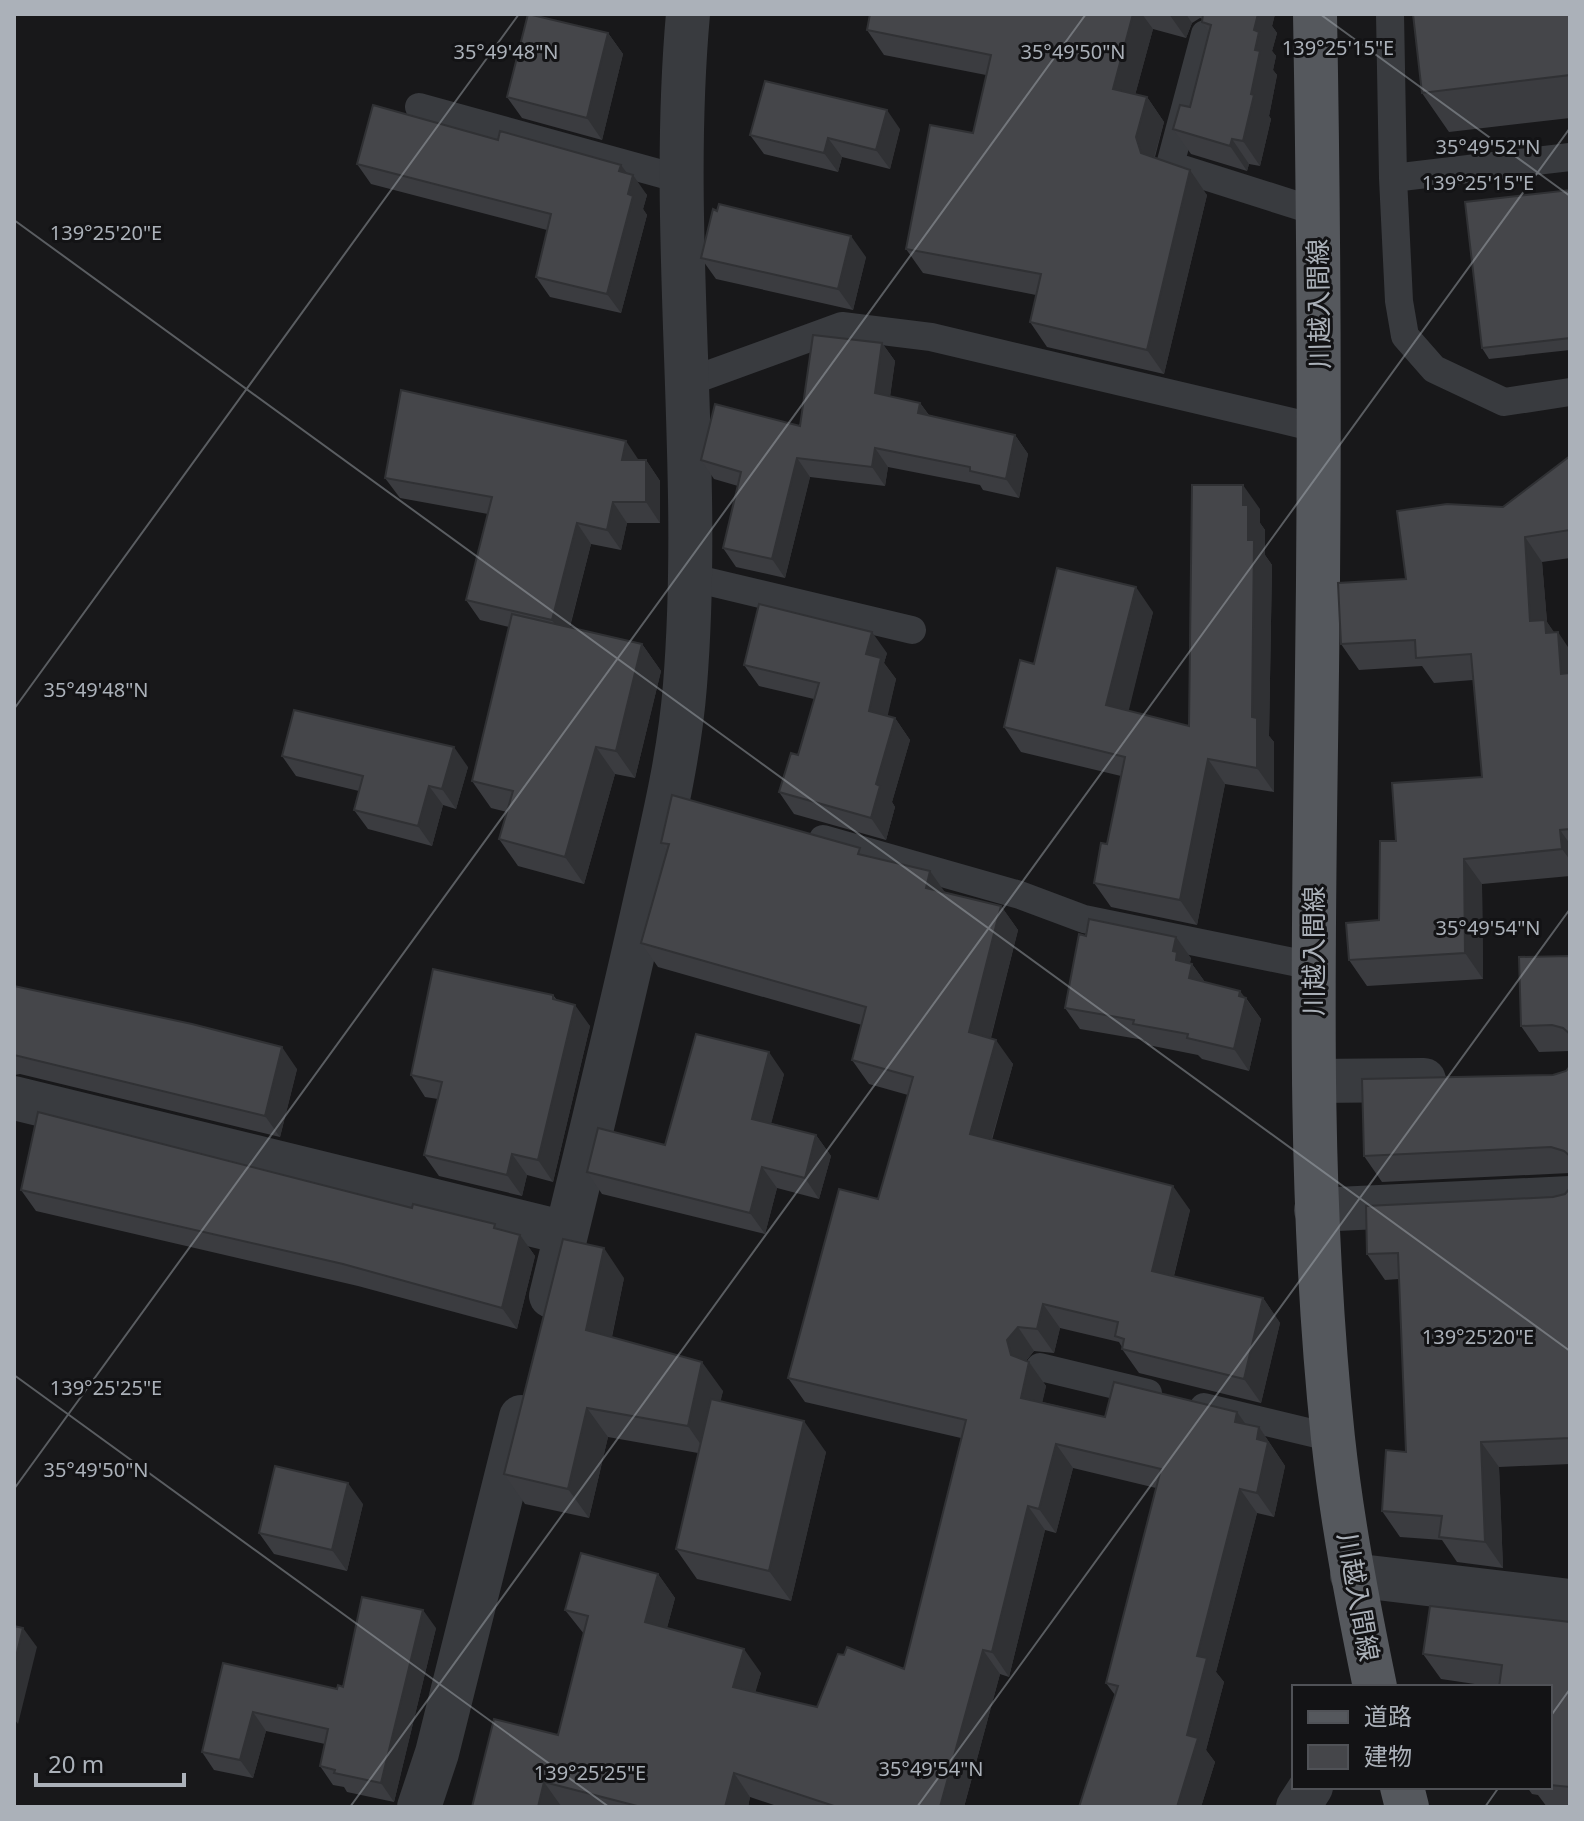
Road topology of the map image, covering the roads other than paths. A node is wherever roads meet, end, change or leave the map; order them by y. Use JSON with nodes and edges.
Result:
{"nodes":[{"id":1,"x":688,"y":14,"type":"edge"},
{"id":2,"x":1315,"y":14,"type":"edge"},
{"id":3,"x":1390,"y":14,"type":"edge"},
{"id":4,"x":1205,"y":34,"type":"edge"},
{"id":5,"x":419,"y":107,"type":"dead end"},
{"id":6,"x":1570,"y":157,"type":"edge"},
{"id":7,"x":1393,"y":178,"type":"junction"},
{"id":8,"x":680,"y":179,"type":"junction"},
{"id":9,"x":1318,"y":212,"type":"junction"},
{"id":10,"x":688,"y":382,"type":"junction"},
{"id":11,"x":1570,"y":392,"type":"edge"},
{"id":12,"x":1321,"y":429,"type":"junction"},
{"id":13,"x":689,"y":577,"type":"junction"},
{"id":14,"x":912,"y":630,"type":"dead end"},
{"id":15,"x":791,"y":830,"type":"edge"},
{"id":16,"x":1313,"y":966,"type":"junction"},
{"id":17,"x":1467,"y":1080,"type":"edge"},
{"id":18,"x":1314,"y":1081,"type":"junction"},
{"id":19,"x":14,"y":1098,"type":"edge"},
{"id":20,"x":1570,"y":1198,"type":"edge"},
{"id":21,"x":1316,"y":1210,"type":"junction"},
{"id":22,"x":566,"y":1233,"type":"junction"},
{"id":23,"x":540,"y":1340,"type":"edge"},
{"id":24,"x":1040,"y":1367,"type":"dead end"},
{"id":25,"x":528,"y":1385,"type":"edge"},
{"id":26,"x":1333,"y":1438,"type":"junction"},
{"id":27,"x":1352,"y":1575,"type":"junction"},
{"id":28,"x":1570,"y":1601,"type":"edge"},
{"id":29,"x":1375,"y":1685,"type":"edge"},
{"id":30,"x":1310,"y":1789,"type":"edge"},
{"id":31,"x":419,"y":1807,"type":"edge"},
{"id":32,"x":1298,"y":1807,"type":"edge"}],
"edges":[{"from":1,"to":8,"type":"street"},
{"from":2,"to":9,"type":"main road","name":"川越入間線"},
{"from":3,"to":7,"type":"lane"},
{"from":4,"to":9,"type":"lane"},
{"from":5,"to":8,"type":"lane"},
{"from":6,"to":7,"type":"lane"},
{"from":7,"to":11,"type":"lane"},
{"from":8,"to":10,"type":"street"},
{"from":9,"to":12,"type":"main road","name":"川越入間線"},
{"from":10,"to":12,"type":"lane"},
{"from":10,"to":13,"type":"street"},
{"from":12,"to":16,"type":"main road","name":"川越入間線"},
{"from":13,"to":14,"type":"lane"},
{"from":13,"to":22,"type":"street"},
{"from":15,"to":16,"type":"lane"},
{"from":16,"to":18,"type":"main road","name":"川越入間線"},
{"from":17,"to":18,"type":"street"},
{"from":18,"to":21,"type":"main road","name":"川越入間線"},
{"from":19,"to":22,"type":"street"},
{"from":20,"to":21,"type":"street"},
{"from":21,"to":26,"type":"main road","name":"川越入間線"},
{"from":22,"to":23,"type":"street"},
{"from":24,"to":26,"type":"lane"},
{"from":25,"to":31,"type":"street"},
{"from":26,"to":27,"type":"main road","name":"川越入間線"},
{"from":27,"to":28,"type":"street"},
{"from":27,"to":29,"type":"main road","name":"川越入間線"},
{"from":30,"to":32,"type":"street"}]}
